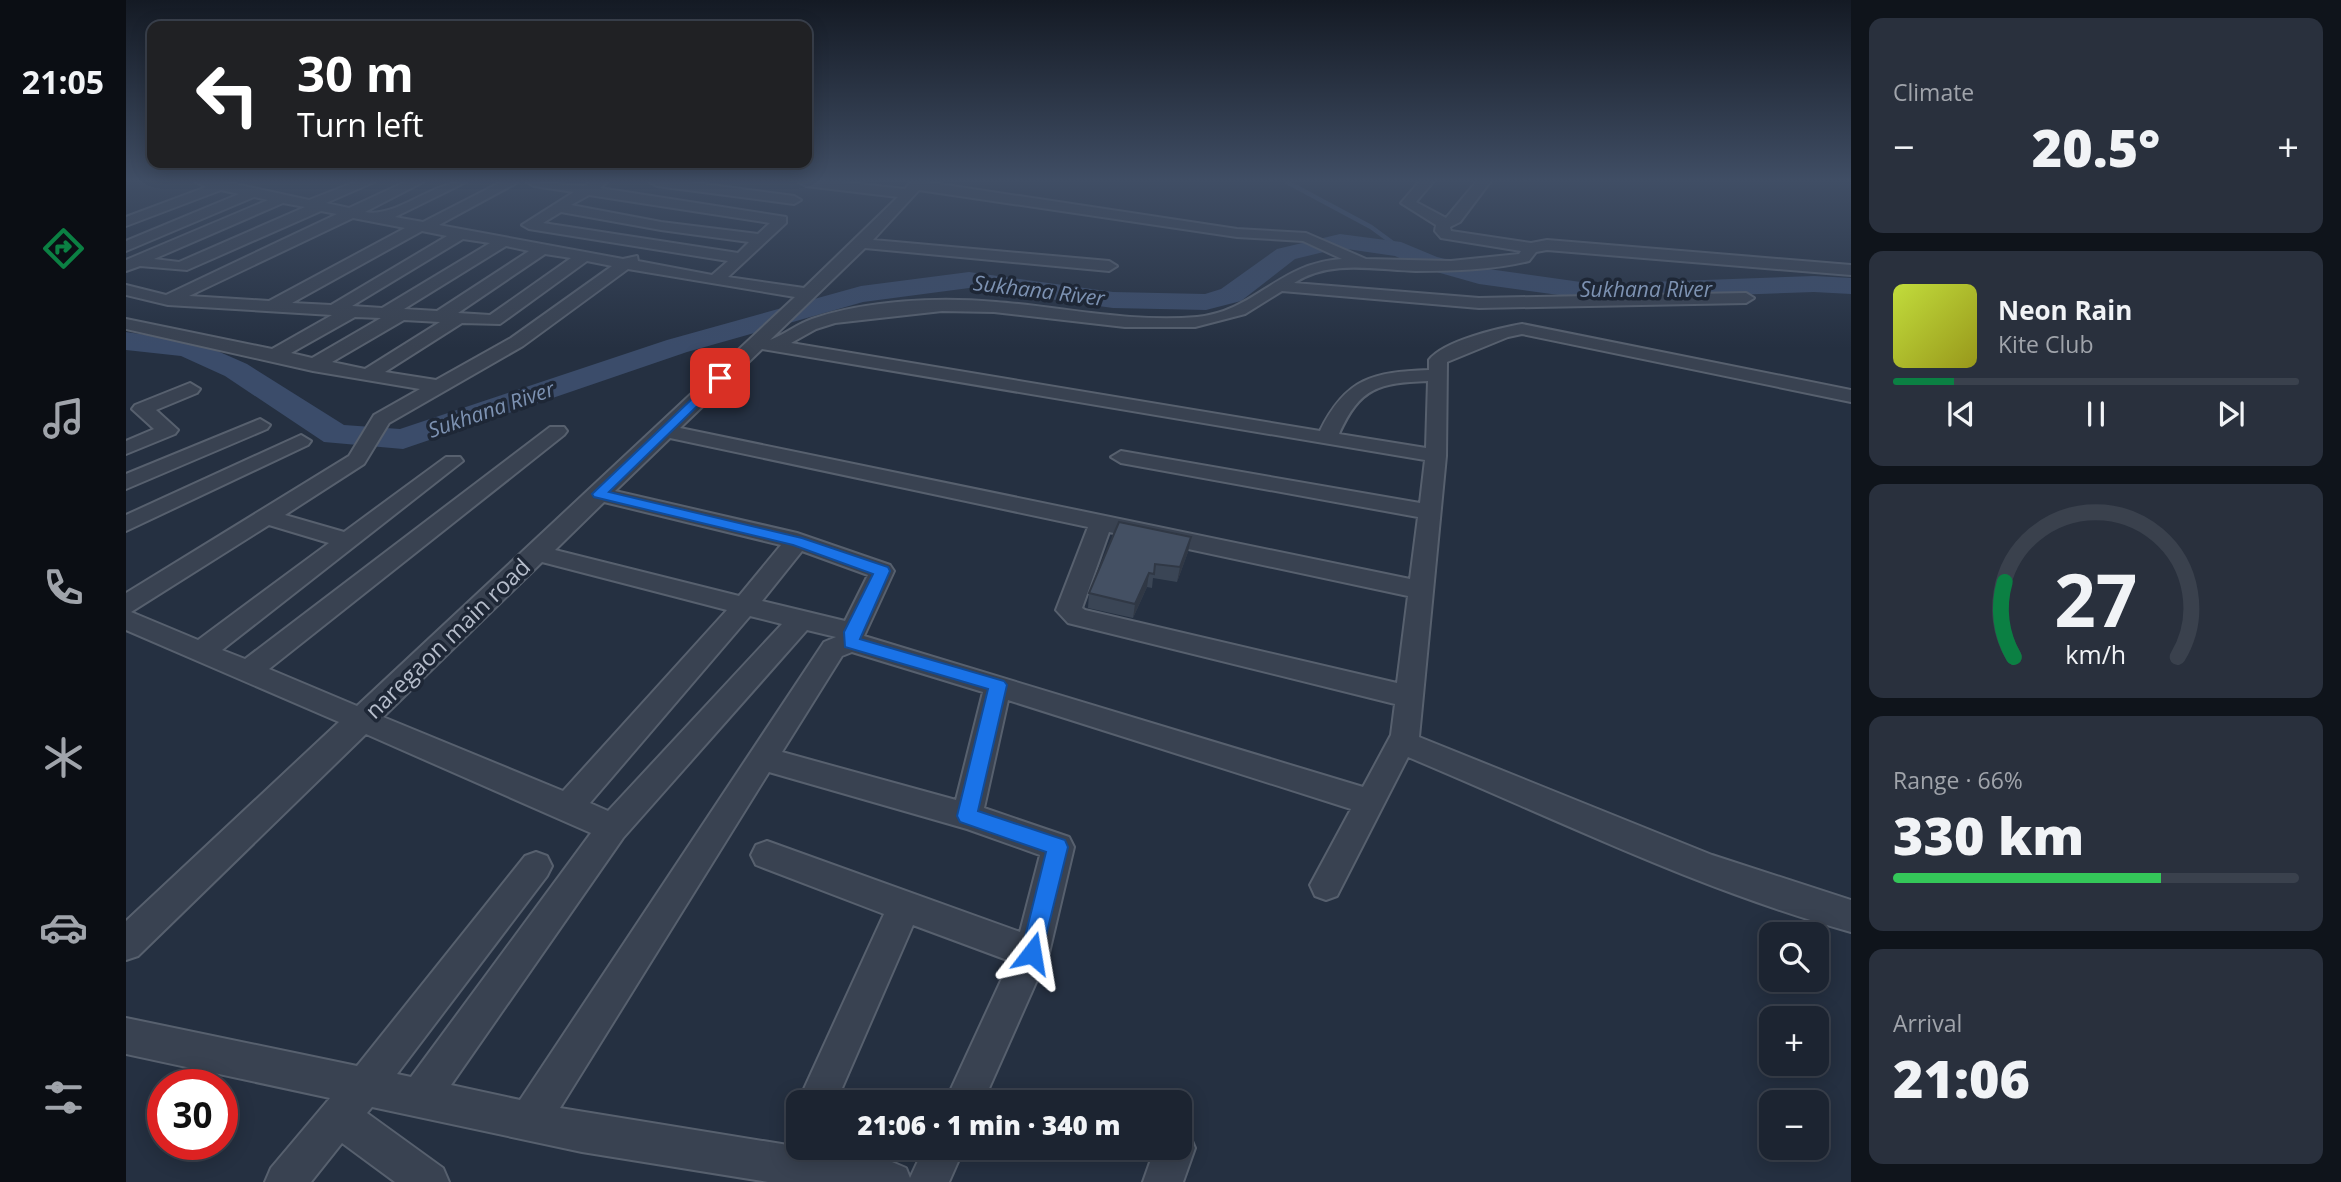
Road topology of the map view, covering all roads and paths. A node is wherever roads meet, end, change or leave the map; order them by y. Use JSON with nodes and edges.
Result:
{"nodes":[{"id":1,"x":147,"y":237,"type":"edge"},
{"id":2,"x":194,"y":237,"type":"edge"},
{"id":3,"x":246,"y":237,"type":"edge"},
{"id":4,"x":299,"y":237,"type":"edge"},
{"id":5,"x":401,"y":237,"type":"edge"},
{"id":6,"x":455,"y":237,"type":"edge"},
{"id":7,"x":477,"y":237,"type":"edge"},
{"id":8,"x":604,"y":237,"type":"edge"},
{"id":9,"x":747,"y":237,"type":"edge"},
{"id":10,"x":867,"y":237,"type":"edge"},
{"id":11,"x":1306,"y":237,"type":"edge"},
{"id":12,"x":1458,"y":237,"type":"edge"},
{"id":13,"x":761,"y":239,"type":"joint"},
{"id":14,"x":503,"y":242,"type":"junction"},
{"id":15,"x":862,"y":243,"type":"junction"},
{"id":16,"x":653,"y":245,"type":"junction"},
{"id":17,"x":126,"y":246,"type":"edge"},
{"id":18,"x":1531,"y":248,"type":"junction"},
{"id":19,"x":542,"y":249,"type":"junction"},
{"id":20,"x":583,"y":257,"type":"junction"},
{"id":21,"x":741,"y":258,"type":"junction"},
{"id":22,"x":132,"y":263,"type":"edge"},
{"id":23,"x":1364,"y":263,"type":"junction"},
{"id":24,"x":626,"y":264,"type":"junction"},
{"id":25,"x":1109,"y":266,"type":"dead end"},
{"id":26,"x":1851,"y":270,"type":"edge"},
{"id":27,"x":715,"y":280,"type":"junction"},
{"id":28,"x":1278,"y":286,"type":"junction"},
{"id":29,"x":126,"y":290,"type":"edge"},
{"id":30,"x":808,"y":294,"type":"junction"},
{"id":31,"x":1746,"y":298,"type":"dead end"},
{"id":32,"x":168,"y":300,"type":"junction"},
{"id":33,"x":250,"y":305,"type":"junction"},
{"id":34,"x":272,"y":306,"type":"junction"},
{"id":35,"x":343,"y":310,"type":"junction"},
{"id":36,"x":394,"y":314,"type":"junction"},
{"id":37,"x":449,"y":317,"type":"junction"},
{"id":38,"x":126,"y":324,"type":"edge"},
{"id":39,"x":195,"y":338,"type":"junction"},
{"id":40,"x":767,"y":341,"type":"junction"},
{"id":41,"x":274,"y":356,"type":"junction"},
{"id":42,"x":313,"y":365,"type":"junction"},
{"id":43,"x":1436,"y":374,"type":"junction"},
{"id":44,"x":368,"y":375,"type":"junction"},
{"id":45,"x":439,"y":386,"type":"junction"},
{"id":46,"x":190,"y":389,"type":"dead end"},
{"id":47,"x":1851,"y":396,"type":"edge"},
{"id":48,"x":134,"y":404,"type":"edge"},
{"id":49,"x":260,"y":425,"type":"dead end"},
{"id":50,"x":557,"y":431,"type":"dead end"},
{"id":51,"x":665,"y":431,"type":"junction"},
{"id":52,"x":1327,"y":438,"type":"junction"},
{"id":53,"x":301,"y":441,"type":"dead end"},
{"id":54,"x":126,"y":448,"type":"edge"},
{"id":55,"x":1436,"y":456,"type":"junction"},
{"id":56,"x":1121,"y":457,"type":"dead end"},
{"id":57,"x":453,"y":461,"type":"dead end"},
{"id":58,"x":126,"y":482,"type":"edge"},
{"id":59,"x":599,"y":494,"type":"junction"},
{"id":60,"x":1429,"y":512,"type":"junction"},
{"id":61,"x":269,"y":518,"type":"junction"},
{"id":62,"x":1101,"y":523,"type":"junction"},
{"id":63,"x":126,"y":524,"type":"edge"},
{"id":64,"x":348,"y":541,"type":"junction"},
{"id":65,"x":797,"y":541,"type":"junction"},
{"id":66,"x":537,"y":553,"type":"junction"},
{"id":67,"x":1420,"y":590,"type":"junction"},
{"id":68,"x":126,"y":605,"type":"edge"},
{"id":69,"x":745,"y":606,"type":"junction"},
{"id":70,"x":801,"y":620,"type":"junction"},
{"id":71,"x":132,"y":630,"type":"edge"},
{"id":72,"x":851,"y":637,"type":"junction"},
{"id":73,"x":202,"y":652,"type":"junction"},
{"id":74,"x":249,"y":671,"type":"junction"},
{"id":75,"x":998,"y":685,"type":"junction"},
{"id":76,"x":1411,"y":697,"type":"junction"},
{"id":77,"x":363,"y":718,"type":"junction"},
{"id":78,"x":1402,"y":743,"type":"junction"},
{"id":79,"x":762,"y":758,"type":"junction"},
{"id":80,"x":1370,"y":802,"type":"junction"},
{"id":81,"x":568,"y":807,"type":"junction"},
{"id":82,"x":967,"y":816,"type":"junction"},
{"id":83,"x":612,"y":828,"type":"junction"},
{"id":84,"x":767,"y":855,"type":"dead end"},
{"id":85,"x":536,"y":866,"type":"dead end"},
{"id":86,"x":1326,"y":885,"type":"dead end"},
{"id":87,"x":905,"y":905,"type":"junction"},
{"id":88,"x":1851,"y":916,"type":"edge"},
{"id":89,"x":126,"y":944,"type":"edge"},
{"id":90,"x":1032,"y":953,"type":"junction"},
{"id":91,"x":126,"y":1037,"type":"edge"},
{"id":92,"x":364,"y":1087,"type":"junction"},
{"id":93,"x":822,"y":1090,"type":"edge"},
{"id":94,"x":969,"y":1090,"type":"edge"},
{"id":95,"x":419,"y":1098,"type":"junction"},
{"id":96,"x":339,"y":1117,"type":"junction"},
{"id":97,"x":529,"y":1121,"type":"junction"},
{"id":98,"x":786,"y":1154,"type":"edge"},
{"id":99,"x":811,"y":1160,"type":"edge"},
{"id":100,"x":939,"y":1160,"type":"edge"},
{"id":101,"x":1171,"y":1160,"type":"edge"},
{"id":102,"x":409,"y":1176,"type":"edge"},
{"id":103,"x":285,"y":1182,"type":"edge"},
{"id":104,"x":892,"y":1182,"type":"edge"},
{"id":105,"x":929,"y":1182,"type":"edge"},
{"id":106,"x":1163,"y":1182,"type":"edge"}],
"edges":[{"from":1,"to":17,"type":"street"},
{"from":2,"to":22,"type":"street"},
{"from":3,"to":22,"type":"street"},
{"from":4,"to":32,"type":"street"},
{"from":5,"to":34,"type":"street"},
{"from":6,"to":35,"type":"street"},
{"from":7,"to":14,"type":"street"},
{"from":8,"to":16,"type":"street"},
{"from":9,"to":13,"type":"street"},
{"from":10,"to":15,"type":"street"},
{"from":11,"to":23,"type":"street"},
{"from":12,"to":18,"type":"street"},
{"from":13,"to":21,"type":"street"},
{"from":14,"to":19,"type":"street"},
{"from":14,"to":36,"type":"street"},
{"from":15,"to":25,"type":"street"},
{"from":15,"to":30,"type":"street"},
{"from":16,"to":21,"type":"street"},
{"from":16,"to":24,"type":"street"},
{"from":18,"to":23,"type":"street"},
{"from":18,"to":26,"type":"street"},
{"from":19,"to":20,"type":"street"},
{"from":19,"to":37,"type":"street"},
{"from":20,"to":24,"type":"street"},
{"from":20,"to":37,"type":"street"},
{"from":21,"to":27,"type":"street"},
{"from":23,"to":28,"type":"street"},
{"from":24,"to":27,"type":"street"},
{"from":24,"to":45,"type":"street"},
{"from":27,"to":30,"type":"street"},
{"from":28,"to":31,"type":"street"},
{"from":28,"to":40,"type":"street"},
{"from":29,"to":32,"type":"street"},
{"from":30,"to":40,"type":"street"},
{"from":32,"to":33,"type":"street"},
{"from":33,"to":34,"type":"street"},
{"from":33,"to":39,"type":"street"},
{"from":34,"to":35,"type":"street"},
{"from":35,"to":36,"type":"street"},
{"from":35,"to":41,"type":"street"},
{"from":36,"to":37,"type":"street"},
{"from":36,"to":42,"type":"street"},
{"from":37,"to":44,"type":"street"},
{"from":38,"to":39,"type":"street"},
{"from":39,"to":41,"type":"street"},
{"from":40,"to":51,"type":"street","name":"naregaon main road"},
{"from":40,"to":52,"type":"street"},
{"from":41,"to":42,"type":"street"},
{"from":42,"to":44,"type":"street"},
{"from":43,"to":47,"type":"street"},
{"from":43,"to":52,"type":"street"},
{"from":43,"to":55,"type":"street"},
{"from":44,"to":45,"type":"street"},
{"from":45,"to":61,"type":"street"},
{"from":46,"to":48,"type":"street"},
{"from":48,"to":54,"type":"street"},
{"from":49,"to":58,"type":"street"},
{"from":50,"to":74,"type":"street"},
{"from":51,"to":59,"type":"street","name":"naregaon main road"},
{"from":51,"to":62,"type":"street"},
{"from":52,"to":55,"type":"street"},
{"from":53,"to":63,"type":"street"},
{"from":55,"to":60,"type":"street"},
{"from":56,"to":60,"type":"street"},
{"from":57,"to":64,"type":"street"},
{"from":59,"to":65,"type":"street"},
{"from":59,"to":66,"type":"street","name":"naregaon main road"},
{"from":60,"to":67,"type":"street"},
{"from":61,"to":64,"type":"street"},
{"from":61,"to":68,"type":"street"},
{"from":62,"to":67,"type":"street"},
{"from":62,"to":76,"type":"street"},
{"from":64,"to":73,"type":"street"},
{"from":65,"to":69,"type":"street"},
{"from":65,"to":72,"type":"street"},
{"from":66,"to":69,"type":"street"},
{"from":66,"to":77,"type":"street","name":"naregaon main road"},
{"from":67,"to":76,"type":"street"},
{"from":69,"to":70,"type":"street"},
{"from":69,"to":81,"type":"street"},
{"from":70,"to":72,"type":"street"},
{"from":70,"to":83,"type":"street"},
{"from":71,"to":73,"type":"street"},
{"from":72,"to":75,"type":"street"},
{"from":72,"to":79,"type":"street"},
{"from":73,"to":74,"type":"street"},
{"from":74,"to":77,"type":"street"},
{"from":75,"to":80,"type":"street"},
{"from":75,"to":82,"type":"street"},
{"from":76,"to":78,"type":"street"},
{"from":77,"to":81,"type":"street"},
{"from":77,"to":89,"type":"street","name":"naregaon main road"},
{"from":78,"to":80,"type":"street"},
{"from":78,"to":88,"type":"street"},
{"from":79,"to":82,"type":"street"},
{"from":79,"to":97,"type":"street"},
{"from":80,"to":86,"type":"street"},
{"from":81,"to":83,"type":"street"},
{"from":82,"to":90,"type":"street"},
{"from":83,"to":95,"type":"street"},
{"from":84,"to":87,"type":"street"},
{"from":85,"to":92,"type":"street"},
{"from":87,"to":90,"type":"street"},
{"from":87,"to":93,"type":"street"},
{"from":90,"to":94,"type":"street"},
{"from":91,"to":92,"type":"street"},
{"from":92,"to":95,"type":"street"},
{"from":92,"to":96,"type":"street"},
{"from":95,"to":97,"type":"street"},
{"from":96,"to":102,"type":"street"},
{"from":96,"to":103,"type":"street"},
{"from":97,"to":98,"type":"street"},
{"from":99,"to":104,"type":"street"},
{"from":100,"to":105,"type":"street"},
{"from":101,"to":106,"type":"street"}]}
